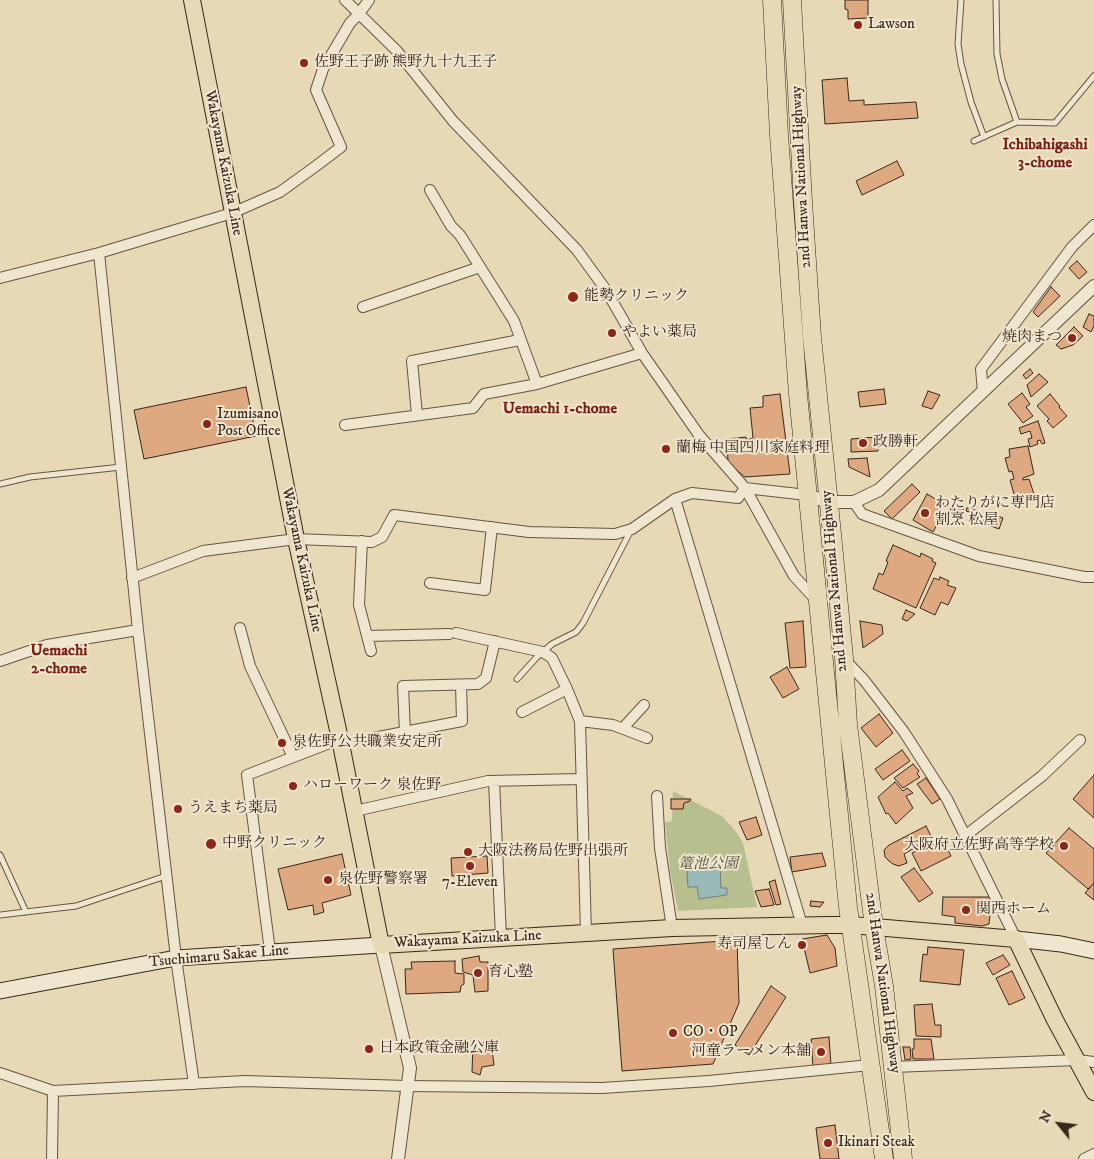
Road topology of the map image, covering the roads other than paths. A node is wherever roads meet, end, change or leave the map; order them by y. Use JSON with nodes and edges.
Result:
{"nodes":[{"id":1,"x":192,"y":0,"type":"edge"},
{"id":2,"x":345,"y":0,"type":"edge"},
{"id":3,"x":369,"y":0,"type":"edge"},
{"id":4,"x":772,"y":0,"type":"edge"},
{"id":5,"x":792,"y":0,"type":"edge"},
{"id":6,"x":961,"y":0,"type":"edge"},
{"id":7,"x":996,"y":0,"type":"edge"},
{"id":8,"x":358,"y":15,"type":"junction"},
{"id":9,"x":1094,"y":76,"type":"edge"},
{"id":10,"x":1017,"y":122,"type":"junction"},
{"id":11,"x":984,"y":137,"type":"junction"},
{"id":12,"x":974,"y":141,"type":"dead end"},
{"id":13,"x":430,"y":190,"type":"dead end"},
{"id":14,"x":232,"y":213,"type":"junction"},
{"id":15,"x":1094,"y":225,"type":"edge"},
{"id":16,"x":99,"y":252,"type":"junction"},
{"id":17,"x":480,"y":267,"type":"junction"},
{"id":18,"x":0,"y":278,"type":"edge"},
{"id":19,"x":1094,"y":286,"type":"edge"},
{"id":20,"x":363,"y":307,"type":"dead end"},
{"id":21,"x":520,"y":340,"type":"junction"},
{"id":22,"x":642,"y":353,"type":"junction"},
{"id":23,"x":537,"y":384,"type":"junction"},
{"id":24,"x":984,"y":391,"type":"junction"},
{"id":25,"x":417,"y":415,"type":"junction"},
{"id":26,"x":345,"y":425,"type":"dead end"},
{"id":27,"x":121,"y":467,"type":"junction"},
{"id":28,"x":0,"y":484,"type":"edge"},
{"id":29,"x":744,"y":488,"type":"junction"},
{"id":30,"x":808,"y":495,"type":"junction"},
{"id":31,"x":675,"y":499,"type":"junction"},
{"id":32,"x":828,"y":502,"type":"junction"},
{"id":33,"x":854,"y":502,"type":"junction"},
{"id":34,"x":492,"y":528,"type":"junction"},
{"id":35,"x":632,"y":529,"type":"junction"},
{"id":36,"x":296,"y":539,"type":"junction"},
{"id":37,"x":362,"y":541,"type":"junction"},
{"id":38,"x":1094,"y":577,"type":"edge"},
{"id":39,"x":132,"y":578,"type":"junction"},
{"id":40,"x":430,"y":583,"type":"dead end"},
{"id":41,"x":818,"y":601,"type":"junction"},
{"id":42,"x":240,"y":628,"type":"dead end"},
{"id":43,"x":138,"y":630,"type":"junction"},
{"id":44,"x":367,"y":636,"type":"junction"},
{"id":45,"x":495,"y":641,"type":"junction"},
{"id":46,"x":370,"y":651,"type":"dead end"},
{"id":47,"x":543,"y":652,"type":"junction"},
{"id":48,"x":844,"y":658,"type":"junction"},
{"id":49,"x":0,"y":662,"type":"edge"},
{"id":50,"x":517,"y":679,"type":"dead end"},
{"id":51,"x":461,"y":685,"type":"junction"},
{"id":52,"x":567,"y":689,"type":"junction"},
{"id":53,"x":644,"y":705,"type":"dead end"},
{"id":54,"x":522,"y":712,"type":"dead end"},
{"id":55,"x":580,"y":721,"type":"junction"},
{"id":56,"x":623,"y":728,"type":"junction"},
{"id":57,"x":405,"y":733,"type":"junction"},
{"id":58,"x":340,"y":738,"type":"junction"},
{"id":59,"x":373,"y":738,"type":"dead end"},
{"id":60,"x":647,"y":738,"type":"dead end"},
{"id":61,"x":1080,"y":740,"type":"dead end"},
{"id":62,"x":293,"y":756,"type":"junction"},
{"id":63,"x":580,"y":779,"type":"junction"},
{"id":64,"x":494,"y":781,"type":"junction"},
{"id":65,"x":657,"y":796,"type":"dead end"},
{"id":66,"x":354,"y":811,"type":"junction"},
{"id":67,"x":965,"y":836,"type":"junction"},
{"id":68,"x":0,"y":855,"type":"edge"},
{"id":69,"x":166,"y":876,"type":"junction"},
{"id":70,"x":26,"y":912,"type":"junction"},
{"id":71,"x":0,"y":915,"type":"edge"},
{"id":72,"x":802,"y":925,"type":"junction"},
{"id":73,"x":851,"y":925,"type":"junction"},
{"id":74,"x":874,"y":927,"type":"junction"},
{"id":75,"x":672,"y":928,"type":"junction"},
{"id":76,"x":586,"y":933,"type":"junction"},
{"id":77,"x":501,"y":937,"type":"junction"},
{"id":78,"x":1016,"y":939,"type":"junction"},
{"id":79,"x":381,"y":945,"type":"junction"},
{"id":80,"x":270,"y":951,"type":"junction"},
{"id":81,"x":1094,"y":951,"type":"edge"},
{"id":82,"x":176,"y":958,"type":"junction"},
{"id":83,"x":0,"y":991,"type":"edge"},
{"id":84,"x":1088,"y":1060,"type":"edge"},
{"id":85,"x":870,"y":1065,"type":"junction"},
{"id":86,"x":893,"y":1066,"type":"junction"},
{"id":87,"x":0,"y":1073,"type":"edge"},
{"id":88,"x":194,"y":1084,"type":"junction"},
{"id":89,"x":408,"y":1086,"type":"junction"},
{"id":90,"x":53,"y":1091,"type":"junction"},
{"id":91,"x":1094,"y":1092,"type":"edge"},
{"id":92,"x":1094,"y":1154,"type":"edge"},
{"id":93,"x":52,"y":1159,"type":"edge"},
{"id":94,"x":398,"y":1159,"type":"edge"},
{"id":95,"x":884,"y":1159,"type":"edge"},
{"id":96,"x":903,"y":1159,"type":"edge"},
{"id":97,"x":1084,"y":1159,"type":"edge"}],
"edges":[{"from":1,"to":14,"type":"main road","name":"Wakayama Kaizuka Line"},
{"from":2,"to":8,"type":"street"},
{"from":3,"to":8,"type":"street"},
{"from":4,"to":30,"type":"highway","name":"2nd Hanwa National Highway"},
{"from":5,"to":32,"type":"highway","name":"2nd Hanwa National Highway"},
{"from":6,"to":11,"type":"lane"},
{"from":7,"to":10,"type":"lane"},
{"from":8,"to":14,"type":"street"},
{"from":8,"to":22,"type":"street"},
{"from":9,"to":10,"type":"lane"},
{"from":10,"to":11,"type":"lane"},
{"from":11,"to":12,"type":"lane"},
{"from":13,"to":17,"type":"street"},
{"from":14,"to":16,"type":"street"},
{"from":14,"to":36,"type":"main road","name":"Wakayama Kaizuka Line"},
{"from":15,"to":24,"type":"street"},
{"from":16,"to":18,"type":"street"},
{"from":16,"to":27,"type":"street"},
{"from":17,"to":20,"type":"street"},
{"from":17,"to":21,"type":"street"},
{"from":19,"to":24,"type":"street"},
{"from":21,"to":23,"type":"street"},
{"from":21,"to":25,"type":"street"},
{"from":22,"to":23,"type":"street"},
{"from":22,"to":29,"type":"street"},
{"from":23,"to":25,"type":"street"},
{"from":24,"to":33,"type":"street"},
{"from":25,"to":26,"type":"street"},
{"from":27,"to":28,"type":"lane"},
{"from":27,"to":39,"type":"street"},
{"from":29,"to":30,"type":"street"},
{"from":29,"to":31,"type":"street"},
{"from":29,"to":41,"type":"street"},
{"from":30,"to":32,"type":"street"},
{"from":30,"to":41,"type":"highway","name":"2nd Hanwa National Highway"},
{"from":31,"to":35,"type":"street"},
{"from":31,"to":72,"type":"street"},
{"from":32,"to":33,"type":"street"},
{"from":32,"to":48,"type":"highway","name":"2nd Hanwa National Highway"},
{"from":33,"to":38,"type":"street"},
{"from":34,"to":35,"type":"street"},
{"from":34,"to":37,"type":"street"},
{"from":34,"to":40,"type":"street"},
{"from":35,"to":47,"type":"lane"},
{"from":36,"to":37,"type":"street"},
{"from":36,"to":39,"type":"street"},
{"from":36,"to":58,"type":"main road","name":"Wakayama Kaizuka Line"},
{"from":37,"to":44,"type":"street"},
{"from":39,"to":43,"type":"street"},
{"from":41,"to":73,"type":"highway","name":"2nd Hanwa National Highway"},
{"from":42,"to":62,"type":"street"},
{"from":43,"to":49,"type":"street"},
{"from":43,"to":69,"type":"street"},
{"from":44,"to":45,"type":"street"},
{"from":44,"to":46,"type":"street"},
{"from":45,"to":47,"type":"street"},
{"from":45,"to":51,"type":"street"},
{"from":47,"to":50,"type":"lane"},
{"from":47,"to":52,"type":"street"},
{"from":48,"to":67,"type":"street"},
{"from":48,"to":74,"type":"highway","name":"2nd Hanwa National Highway"},
{"from":51,"to":57,"type":"street"},
{"from":51,"to":57,"type":"street"},
{"from":52,"to":54,"type":"street"},
{"from":52,"to":55,"type":"street"},
{"from":53,"to":56,"type":"street"},
{"from":55,"to":56,"type":"street"},
{"from":55,"to":63,"type":"street"},
{"from":56,"to":60,"type":"street"},
{"from":57,"to":59,"type":"street"},
{"from":58,"to":62,"type":"street"},
{"from":58,"to":66,"type":"main road","name":"Wakayama Kaizuka Line"},
{"from":61,"to":67,"type":"street"},
{"from":62,"to":80,"type":"street"},
{"from":63,"to":64,"type":"street"},
{"from":63,"to":76,"type":"street"},
{"from":64,"to":66,"type":"street"},
{"from":64,"to":77,"type":"street"},
{"from":65,"to":75,"type":"street"},
{"from":66,"to":79,"type":"main road","name":"Wakayama Kaizuka Line"},
{"from":67,"to":78,"type":"street"},
{"from":68,"to":70,"type":"lane"},
{"from":69,"to":70,"type":"lane"},
{"from":69,"to":82,"type":"street"},
{"from":70,"to":71,"type":"lane"},
{"from":72,"to":73,"type":"main road","name":"Wakayama Kaizuka Line"},
{"from":72,"to":75,"type":"main road","name":"Wakayama Kaizuka Line"},
{"from":73,"to":74,"type":"main road","name":"Wakayama Kaizuka Line"},
{"from":73,"to":85,"type":"highway","name":"2nd Hanwa National Highway"},
{"from":74,"to":78,"type":"main road","name":"Wakayama Kaizuka Line"},
{"from":74,"to":86,"type":"highway","name":"2nd Hanwa National Highway"},
{"from":75,"to":76,"type":"main road","name":"Wakayama Kaizuka Line"},
{"from":76,"to":77,"type":"main road","name":"Wakayama Kaizuka Line"},
{"from":77,"to":79,"type":"main road","name":"Wakayama Kaizuka Line"},
{"from":78,"to":81,"type":"main road"},
{"from":78,"to":84,"type":"main road"},
{"from":79,"to":80,"type":"main road","name":"Tsuchimaru Sakae Line"},
{"from":79,"to":89,"type":"street"},
{"from":80,"to":82,"type":"main road","name":"Tsuchimaru Sakae Line"},
{"from":82,"to":83,"type":"main road","name":"Tsuchimaru Sakae Line"},
{"from":82,"to":88,"type":"street"},
{"from":84,"to":86,"type":"street"},
{"from":84,"to":91,"type":"main road"},
{"from":85,"to":89,"type":"street"},
{"from":85,"to":95,"type":"highway","name":"2nd Hanwa National Highway"},
{"from":86,"to":96,"type":"highway","name":"2nd Hanwa National Highway"},
{"from":87,"to":90,"type":"street"},
{"from":88,"to":89,"type":"street"},
{"from":88,"to":90,"type":"street"},
{"from":89,"to":94,"type":"street"},
{"from":90,"to":93,"type":"street"},
{"from":92,"to":97,"type":"street"}]}
